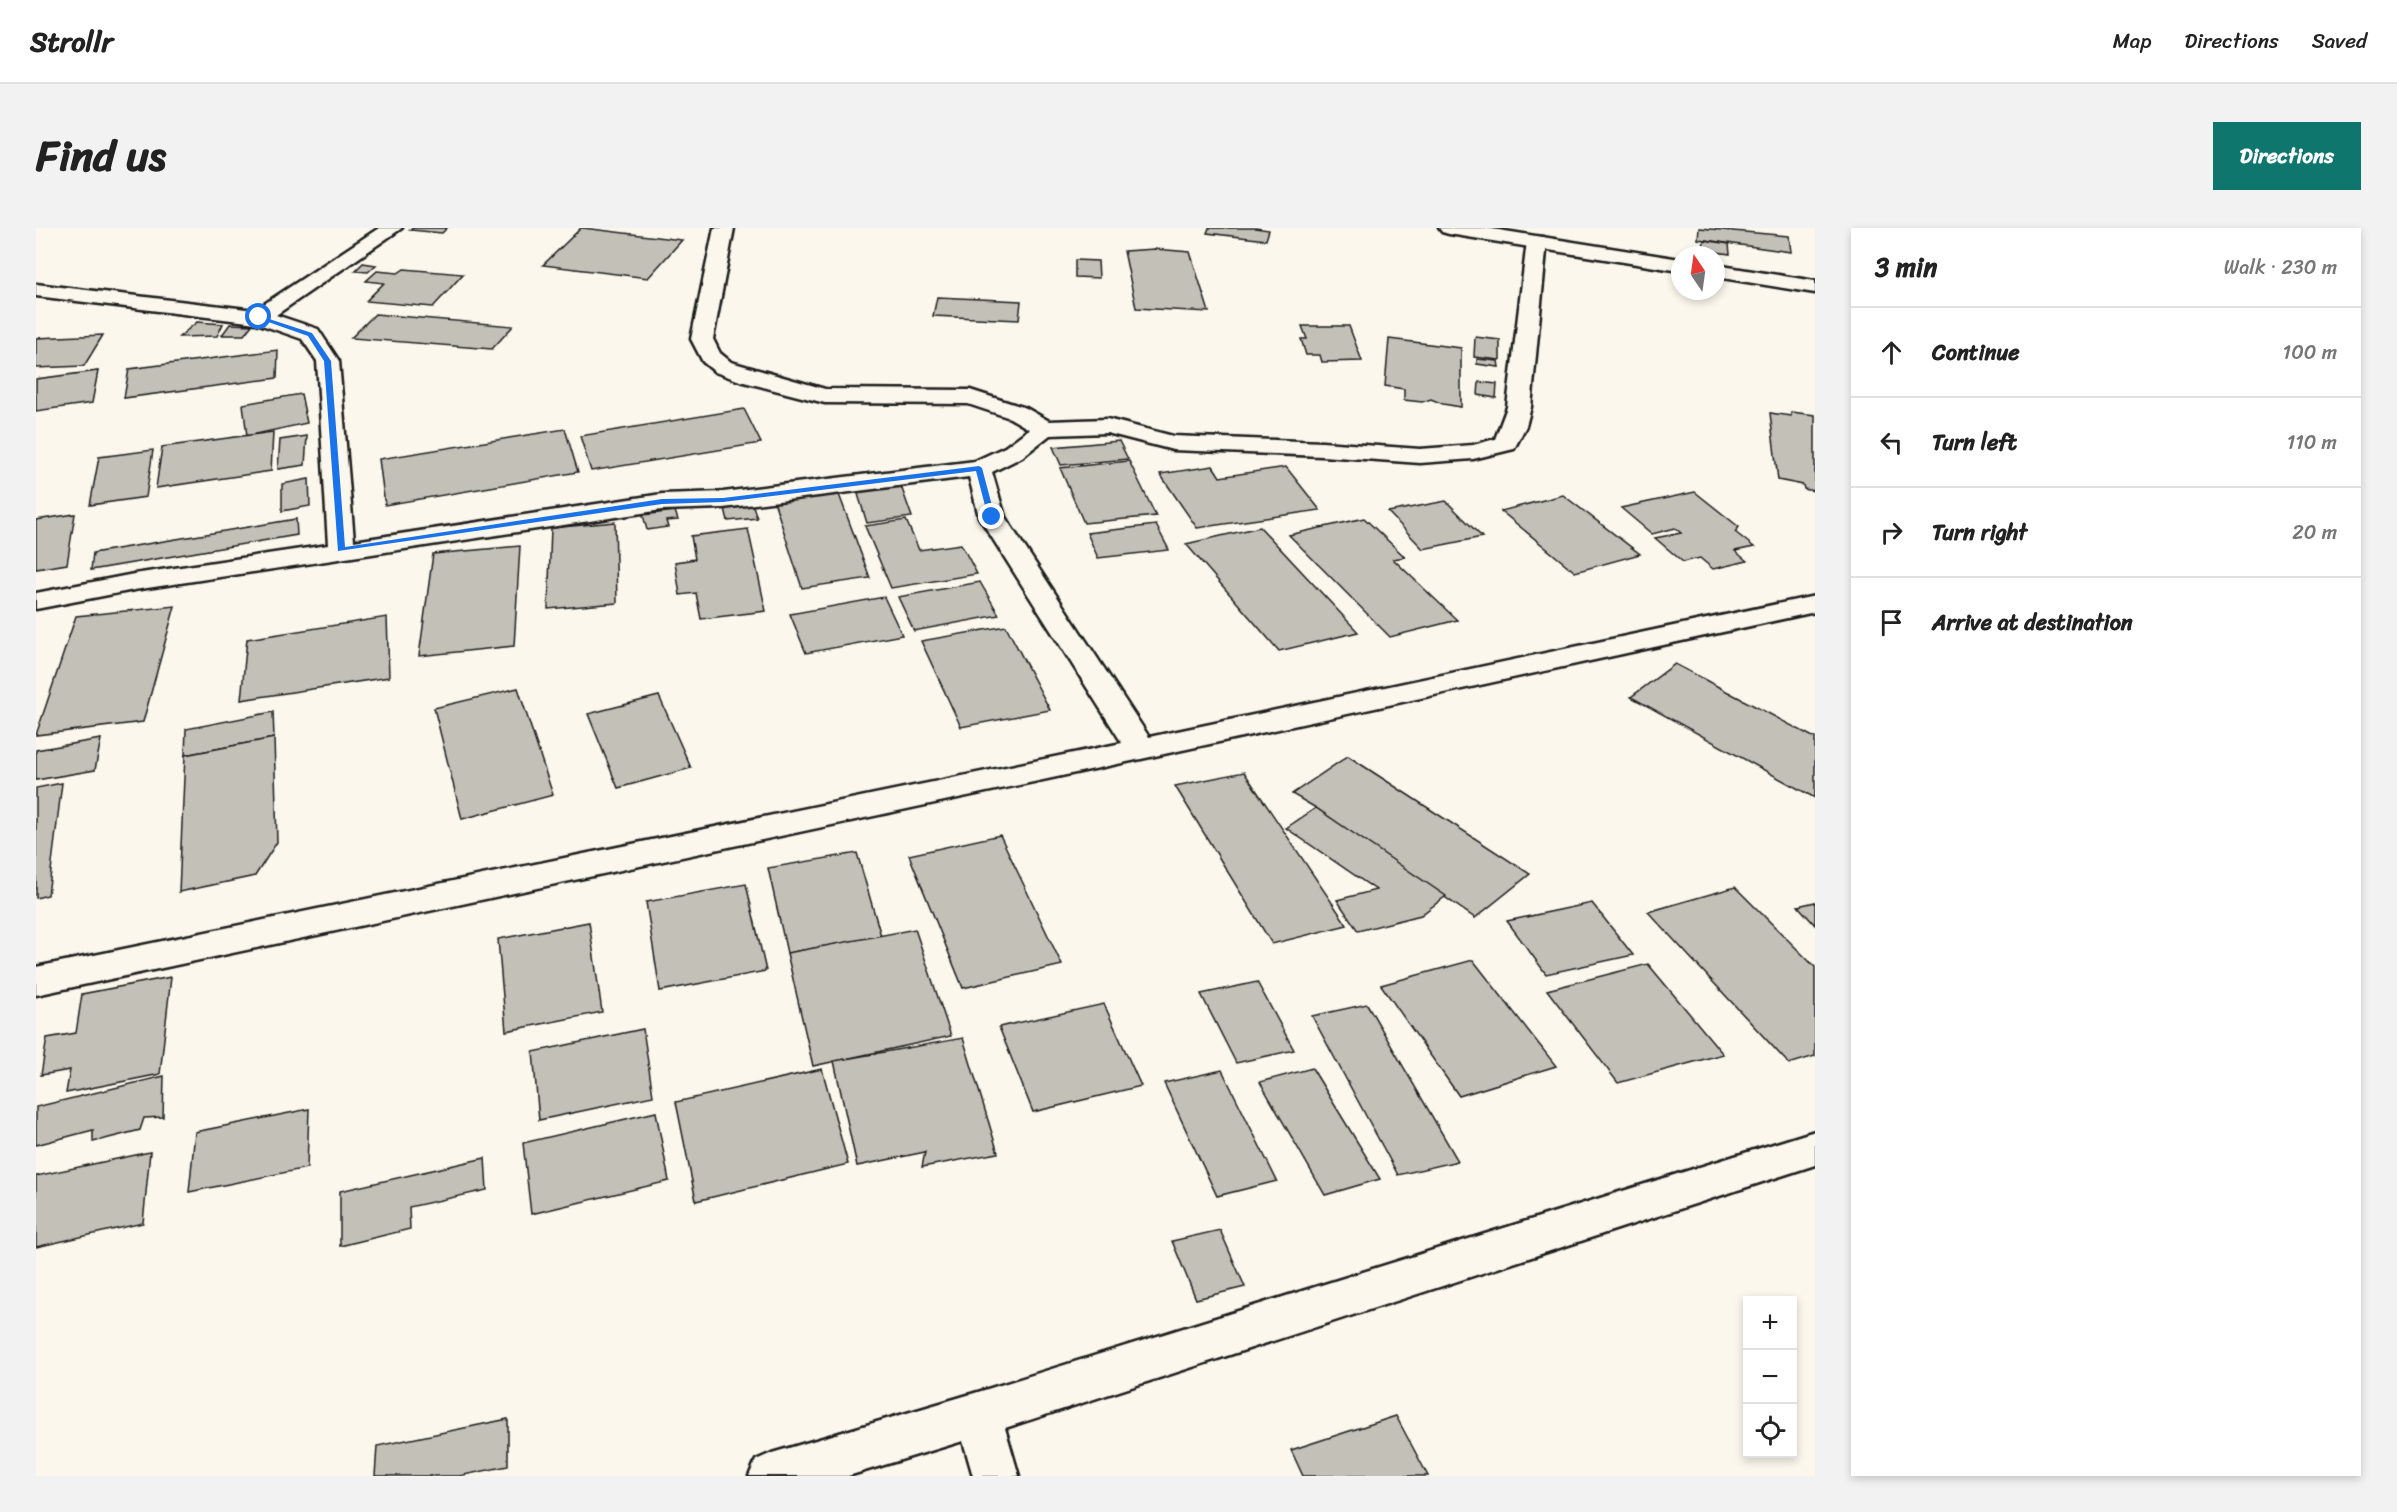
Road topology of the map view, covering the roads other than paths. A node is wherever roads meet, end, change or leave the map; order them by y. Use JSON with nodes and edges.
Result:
{"nodes":[{"id":1,"x":392,"y":228,"type":"edge"},
{"id":2,"x":724,"y":228,"type":"edge"},
{"id":3,"x":1449,"y":228,"type":"edge"},
{"id":4,"x":1474,"y":230,"type":"edge"},
{"id":5,"x":1537,"y":241,"type":"junction"},
{"id":6,"x":1671,"y":263,"type":"edge"},
{"id":7,"x":1725,"y":272,"type":"edge"},
{"id":8,"x":1815,"y":287,"type":"edge"},
{"id":9,"x":36,"y":290,"type":"edge"},
{"id":10,"x":259,"y":317,"type":"junction"},
{"id":11,"x":1044,"y":428,"type":"junction"},
{"id":12,"x":979,"y":468,"type":"junction"},
{"id":13,"x":341,"y":549,"type":"junction"},
{"id":14,"x":36,"y":601,"type":"edge"},
{"id":15,"x":1815,"y":604,"type":"edge"},
{"id":16,"x":1141,"y":749,"type":"junction"},
{"id":17,"x":36,"y":981,"type":"edge"},
{"id":18,"x":1815,"y":1148,"type":"edge"},
{"id":19,"x":978,"y":1414,"type":"junction"},
{"id":20,"x":772,"y":1476,"type":"edge"},
{"id":21,"x":996,"y":1476,"type":"edge"}],
"edges":[{"from":1,"to":10,"type":"street"},
{"from":2,"to":11,"type":"street"},
{"from":3,"to":4,"type":"street"},
{"from":4,"to":5,"type":"street"},
{"from":5,"to":6,"type":"street"},
{"from":5,"to":11,"type":"street"},
{"from":7,"to":8,"type":"street"},
{"from":9,"to":10,"type":"street"},
{"from":10,"to":13,"type":"street"},
{"from":11,"to":12,"type":"street"},
{"from":12,"to":13,"type":"street"},
{"from":12,"to":16,"type":"street"},
{"from":13,"to":14,"type":"street"},
{"from":15,"to":16,"type":"street"},
{"from":16,"to":17,"type":"street"},
{"from":18,"to":19,"type":"street"},
{"from":19,"to":20,"type":"street"},
{"from":19,"to":21,"type":"street"}]}
